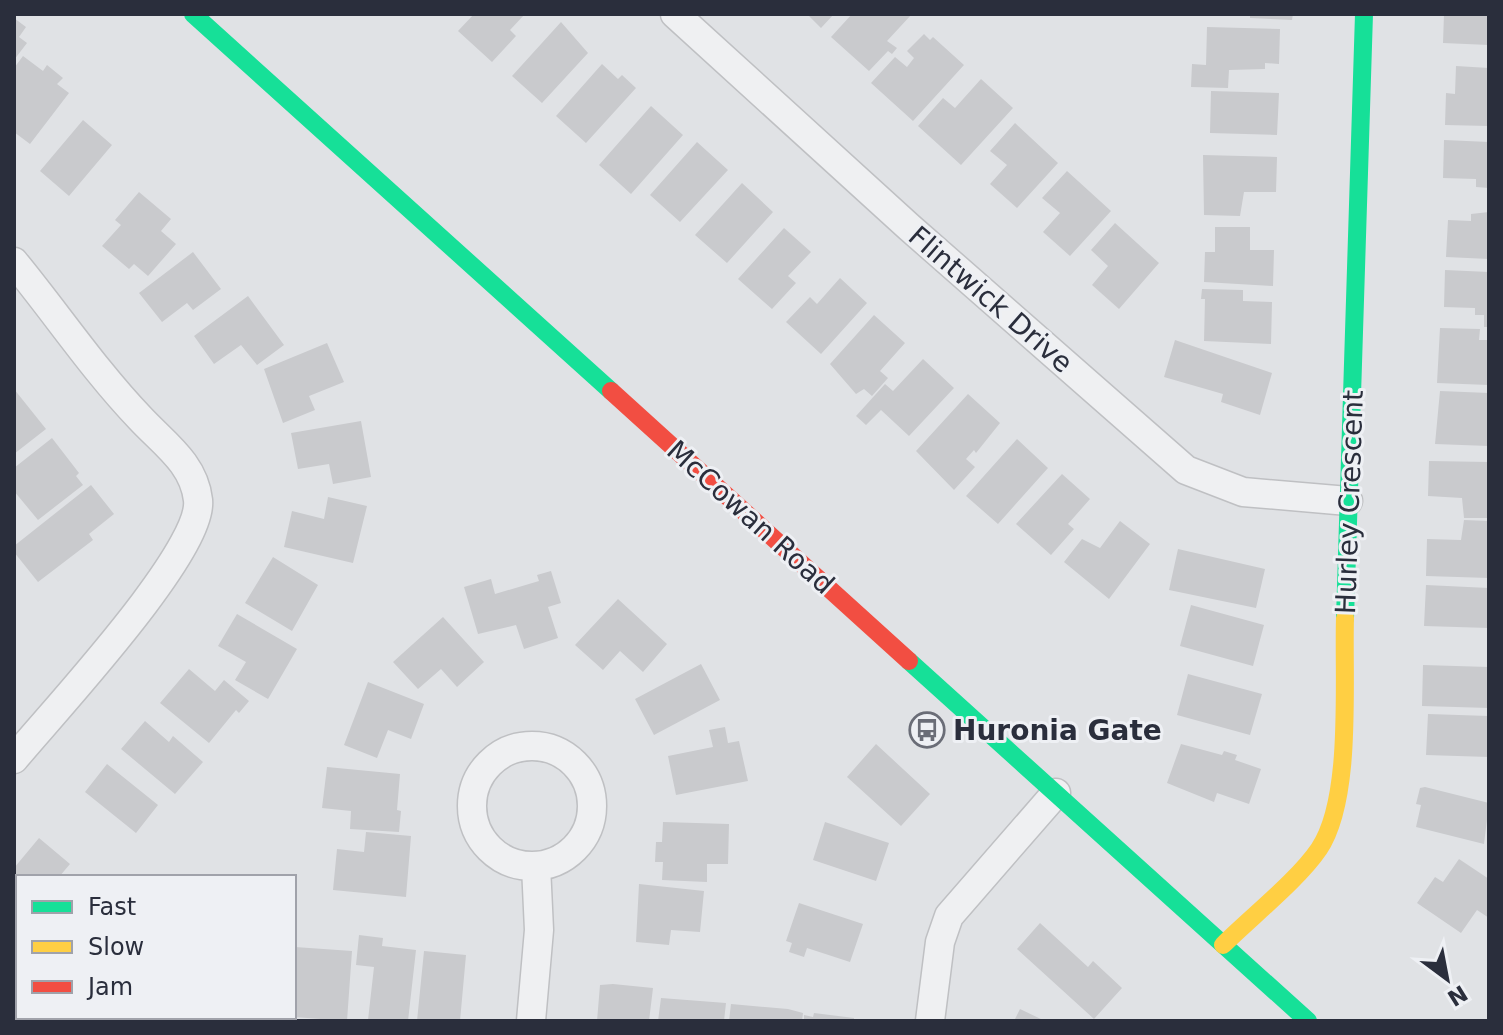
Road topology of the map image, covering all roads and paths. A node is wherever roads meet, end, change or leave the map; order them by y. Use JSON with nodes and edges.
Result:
{"nodes":[{"id":1,"x":193,"y":14,"type":"edge"},
{"id":2,"x":675,"y":14,"type":"edge"},
{"id":3,"x":1364,"y":14,"type":"edge"},
{"id":4,"x":14,"y":262,"type":"edge"},
{"id":5,"x":1348,"y":501,"type":"junction"},
{"id":6,"x":14,"y":759,"type":"edge"},
{"id":7,"x":1056,"y":793,"type":"junction"},
{"id":8,"x":536,"y":866,"type":"junction"},
{"id":9,"x":1223,"y":945,"type":"junction"},
{"id":10,"x":531,"y":1021,"type":"edge"},
{"id":11,"x":930,"y":1021,"type":"edge"},
{"id":12,"x":1308,"y":1021,"type":"edge"}],
"edges":[{"from":1,"to":7,"type":"main road","name":"McCowan Road"},
{"from":2,"to":5,"type":"street","name":"Flintwick Drive"},
{"from":3,"to":5,"type":"main road","name":"Hurley Crescent"},
{"from":4,"to":6,"type":"street"},
{"from":5,"to":9,"type":"main road","name":"Hurley Crescent"},
{"from":7,"to":9,"type":"main road","name":"McCowan Road"},
{"from":7,"to":11,"type":"street"},
{"from":8,"to":8,"type":"street"},
{"from":8,"to":10,"type":"street"},
{"from":9,"to":12,"type":"main road","name":"McCowan Road"}]}
